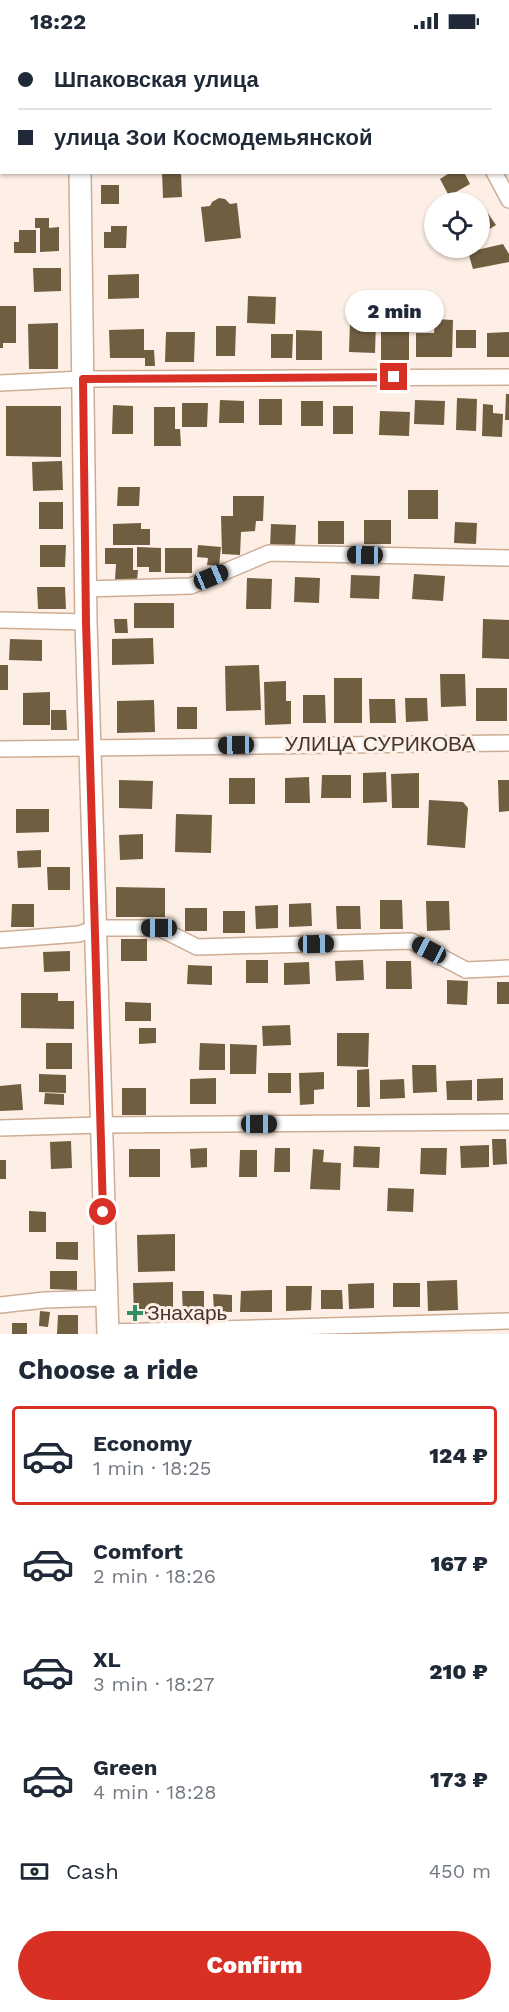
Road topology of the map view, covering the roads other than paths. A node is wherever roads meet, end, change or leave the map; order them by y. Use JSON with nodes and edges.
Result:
{"nodes":[{"id":1,"x":80,"y":174,"type":"edge"},
{"id":2,"x":495,"y":174,"type":"edge"},
{"id":3,"x":509,"y":200,"type":"edge"},
{"id":4,"x":509,"y":377,"type":"edge"},
{"id":5,"x":83,"y":379,"type":"junction"},
{"id":6,"x":0,"y":383,"type":"edge"},
{"id":7,"x":509,"y":558,"type":"edge"},
{"id":8,"x":85,"y":589,"type":"junction"},
{"id":9,"x":0,"y":620,"type":"edge"},
{"id":10,"x":86,"y":622,"type":"junction"},
{"id":11,"x":509,"y":743,"type":"edge"},
{"id":12,"x":90,"y":746,"type":"junction"},
{"id":13,"x":0,"y":749,"type":"edge"},
{"id":14,"x":96,"y":928,"type":"junction"},
{"id":15,"x":0,"y":940,"type":"edge"},
{"id":16,"x":509,"y":968,"type":"edge"},
{"id":17,"x":509,"y":1122,"type":"edge"},
{"id":18,"x":100,"y":1125,"type":"junction"},
{"id":19,"x":0,"y":1128,"type":"edge"},
{"id":20,"x":106,"y":1298,"type":"junction"},
{"id":21,"x":0,"y":1305,"type":"edge"},
{"id":22,"x":509,"y":1321,"type":"edge"},
{"id":23,"x":108,"y":1333,"type":"edge"}],
"edges":[{"from":1,"to":5,"type":"main road"},
{"from":2,"to":3,"type":"street"},
{"from":4,"to":5,"type":"street"},
{"from":5,"to":6,"type":"street"},
{"from":5,"to":8,"type":"main road"},
{"from":7,"to":8,"type":"street"},
{"from":8,"to":10,"type":"main road"},
{"from":9,"to":10,"type":"street"},
{"from":10,"to":12,"type":"main road"},
{"from":11,"to":12,"type":"street","name":"УЛИЦА СУРИКОВА"},
{"from":12,"to":13,"type":"street","name":"УЛИЦА СУРИКОВА"},
{"from":12,"to":14,"type":"main road"},
{"from":14,"to":15,"type":"street"},
{"from":14,"to":16,"type":"street"},
{"from":14,"to":18,"type":"main road"},
{"from":17,"to":18,"type":"street"},
{"from":18,"to":19,"type":"street"},
{"from":18,"to":20,"type":"main road"},
{"from":20,"to":21,"type":"street"},
{"from":20,"to":23,"type":"main road"},
{"from":22,"to":23,"type":"street"}]}
